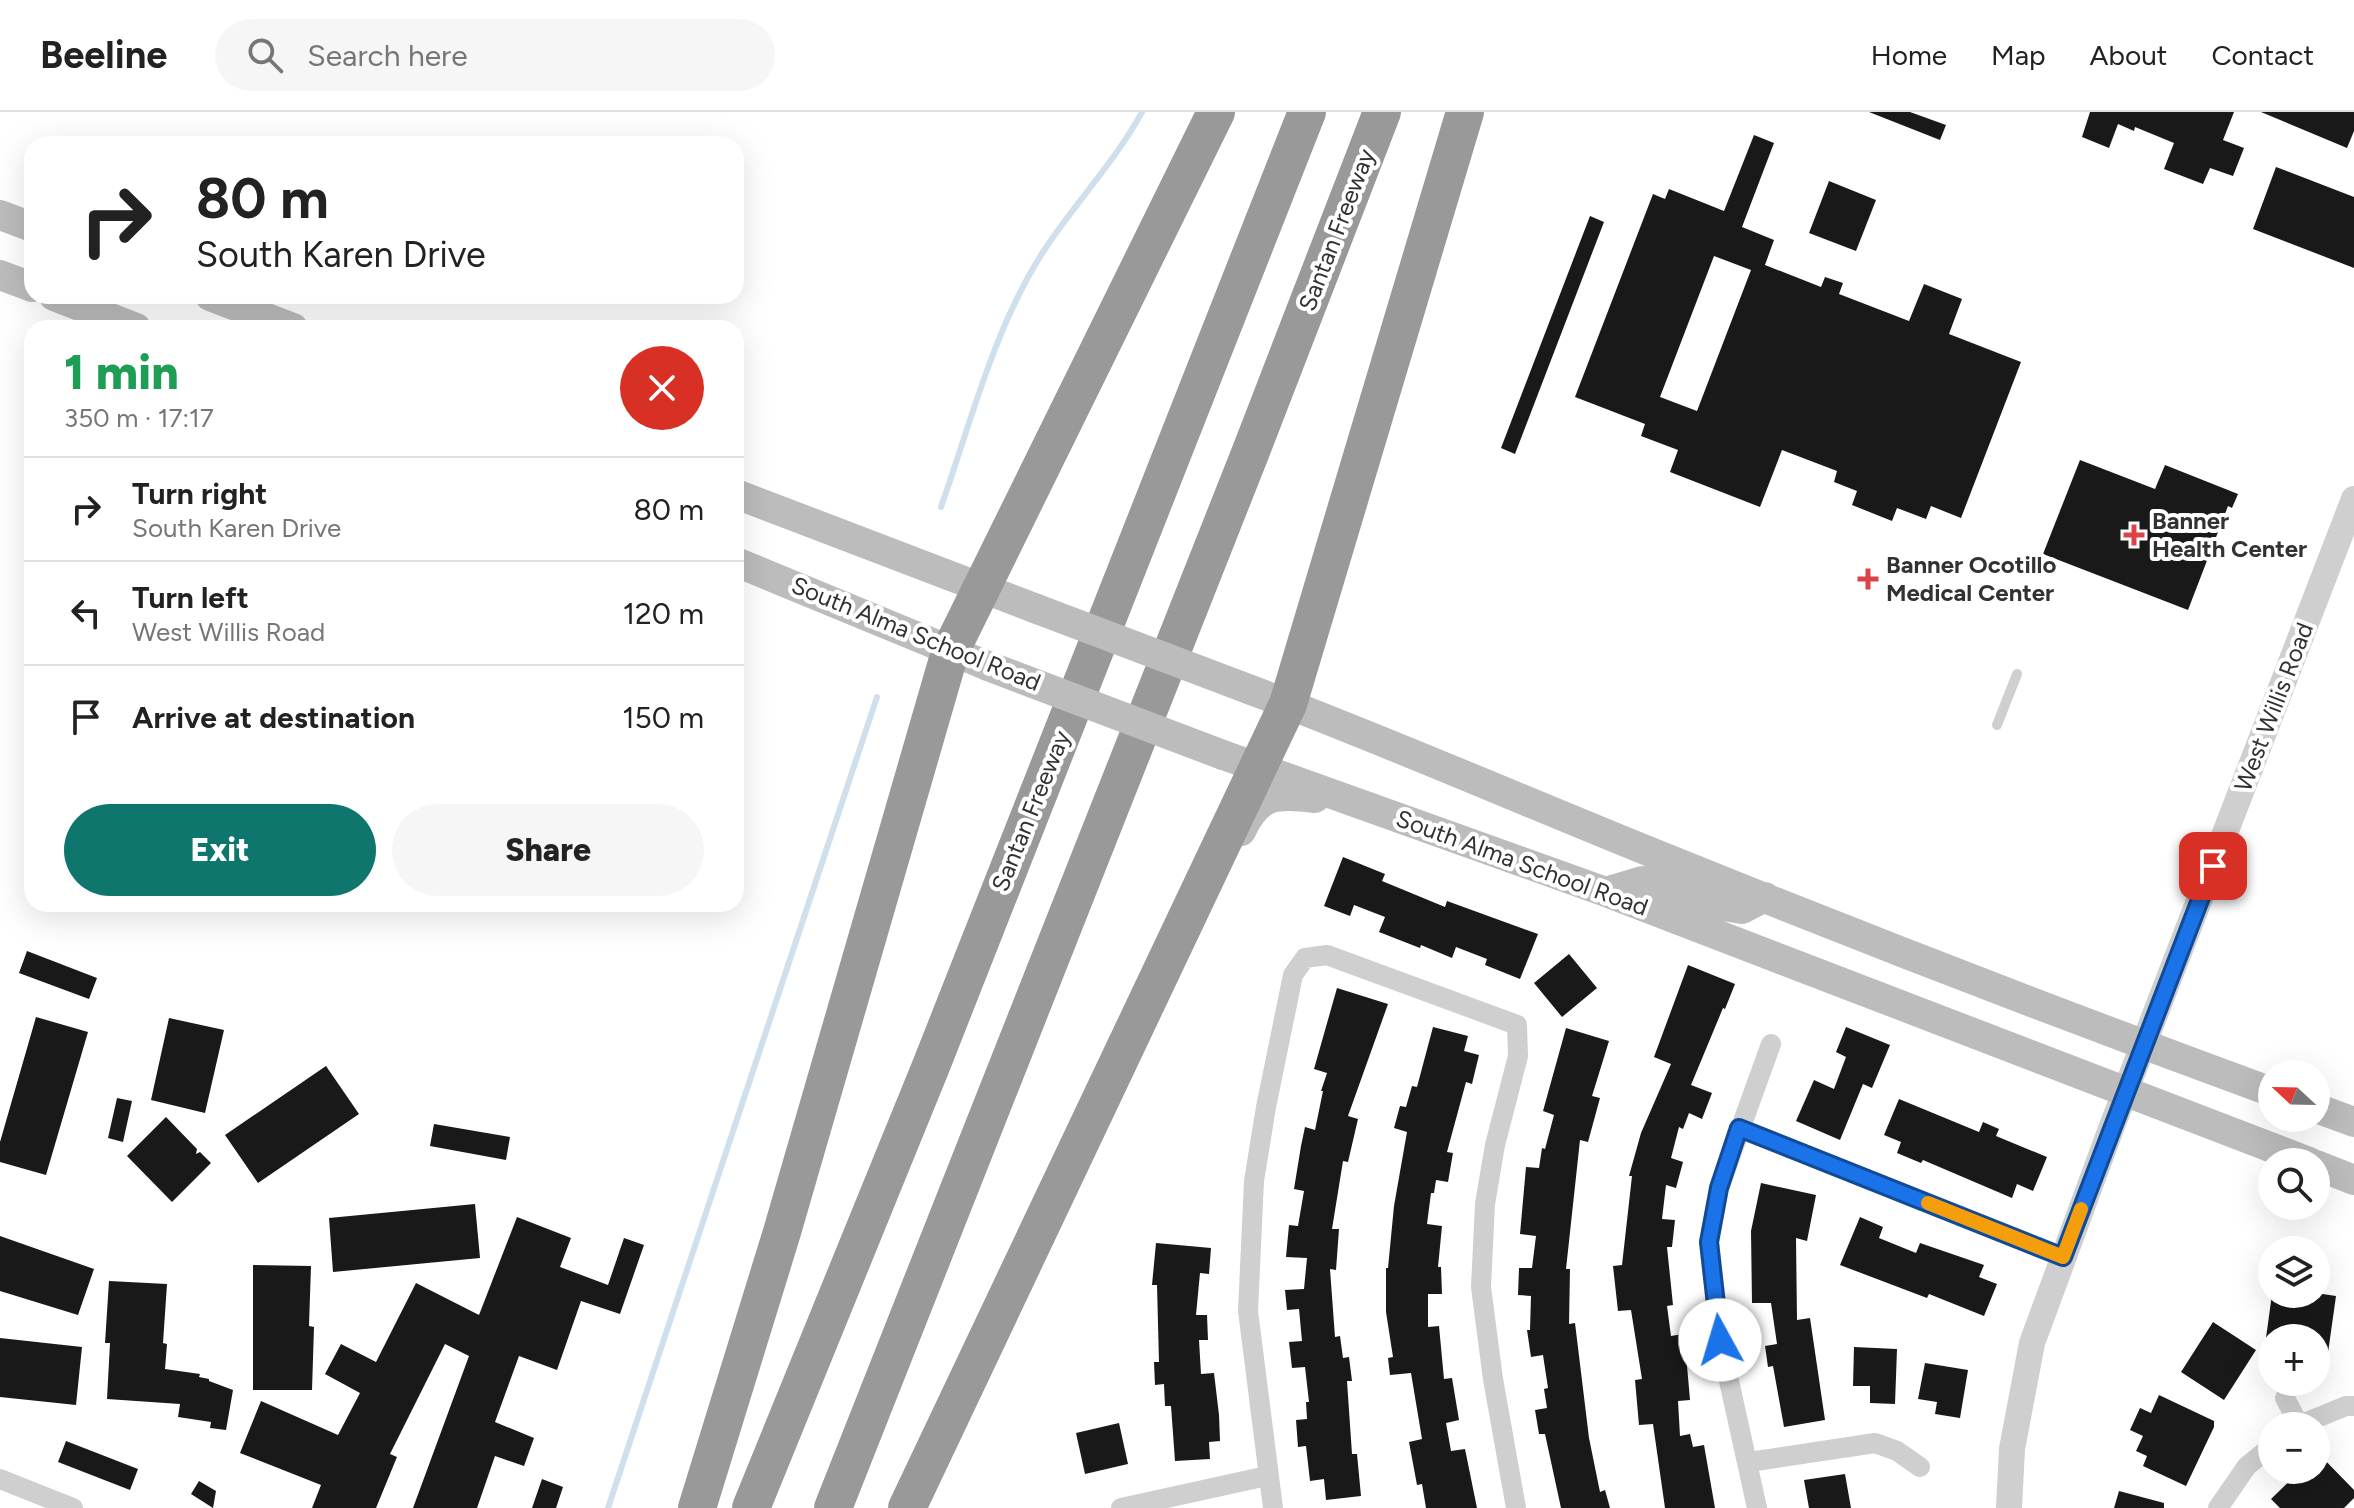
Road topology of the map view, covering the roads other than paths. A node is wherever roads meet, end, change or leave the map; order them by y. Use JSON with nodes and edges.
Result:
{"nodes":[{"id":1,"x":1216,"y":112,"type":"edge"},
{"id":2,"x":1307,"y":112,"type":"edge"},
{"id":3,"x":1382,"y":112,"type":"edge"},
{"id":4,"x":1465,"y":112,"type":"edge"},
{"id":5,"x":0,"y":215,"type":"edge"},
{"id":6,"x":24,"y":224,"type":"edge"},
{"id":7,"x":0,"y":275,"type":"edge"},
{"id":8,"x":24,"y":284,"type":"edge"},
{"id":9,"x":74,"y":304,"type":"edge"},
{"id":10,"x":231,"y":304,"type":"edge"},
{"id":11,"x":116,"y":320,"type":"edge"},
{"id":12,"x":272,"y":320,"type":"edge"},
{"id":13,"x":744,"y":497,"type":"edge"},
{"id":14,"x":2354,"y":499,"type":"edge"},
{"id":15,"x":744,"y":565,"type":"edge"},
{"id":16,"x":980,"y":586,"type":"junction"},
{"id":17,"x":950,"y":652,"type":"junction"},
{"id":18,"x":2017,"y":674,"type":"dead end"},
{"id":19,"x":1288,"y":704,"type":"junction"},
{"id":20,"x":1997,"y":725,"type":"dead end"},
{"id":21,"x":1240,"y":761,"type":"junction"},
{"id":22,"x":1356,"y":803,"type":"junction"},
{"id":23,"x":1606,"y":892,"type":"junction"},
{"id":24,"x":1765,"y":897,"type":"junction"},
{"id":25,"x":1771,"y":1044,"type":"dead end"},
{"id":26,"x":2143,"y":1046,"type":"junction"},
{"id":27,"x":2258,"y":1087,"type":"edge"},
{"id":28,"x":2126,"y":1090,"type":"junction"},
{"id":29,"x":1094,"y":1112,"type":"junction"},
{"id":30,"x":2330,"y":1113,"type":"edge"},
{"id":31,"x":2354,"y":1122,"type":"edge"},
{"id":32,"x":1739,"y":1128,"type":"junction"},
{"id":33,"x":2273,"y":1148,"type":"edge"},
{"id":34,"x":2330,"y":1171,"type":"edge"},
{"id":35,"x":2354,"y":1180,"type":"edge"},
{"id":36,"x":2063,"y":1257,"type":"junction"},
{"id":37,"x":2285,"y":1398,"type":"dead end"},
{"id":38,"x":2354,"y":1406,"type":"edge"},
{"id":39,"x":2292,"y":1412,"type":"edge"},
{"id":40,"x":2330,"y":1412,"type":"edge"},
{"id":41,"x":2258,"y":1457,"type":"edge"},
{"id":42,"x":1749,"y":1462,"type":"junction"},
{"id":43,"x":1920,"y":1467,"type":"dead end"},
{"id":44,"x":1267,"y":1476,"type":"junction"},
{"id":45,"x":0,"y":1479,"type":"edge"},
{"id":46,"x":73,"y":1508,"type":"edge"},
{"id":47,"x":697,"y":1508,"type":"edge"},
{"id":48,"x":751,"y":1508,"type":"edge"},
{"id":49,"x":833,"y":1508,"type":"edge"},
{"id":50,"x":907,"y":1508,"type":"edge"},
{"id":51,"x":1121,"y":1508,"type":"edge"},
{"id":52,"x":1273,"y":1508,"type":"edge"},
{"id":53,"x":1516,"y":1508,"type":"edge"},
{"id":54,"x":1757,"y":1508,"type":"edge"},
{"id":55,"x":2009,"y":1508,"type":"edge"},
{"id":56,"x":2218,"y":1508,"type":"edge"}],
"edges":[{"from":1,"to":16,"type":"highway"},
{"from":2,"to":48,"type":"highway","name":"Santan Freeway"},
{"from":3,"to":49,"type":"highway","name":"Santan Freeway"},
{"from":4,"to":19,"type":"highway"},
{"from":5,"to":6,"type":"main road"},
{"from":7,"to":8,"type":"main road"},
{"from":9,"to":11,"type":"main road"},
{"from":10,"to":12,"type":"main road"},
{"from":13,"to":16,"type":"main road"},
{"from":14,"to":26,"type":"street","name":"West Willis Road"},
{"from":15,"to":17,"type":"main road","name":"South Alma School Road"},
{"from":16,"to":17,"type":"highway"},
{"from":16,"to":19,"type":"main road","bridge":true},
{"from":17,"to":21,"type":"main road","name":"South Alma School Road","bridge":true},
{"from":17,"to":47,"type":"highway"},
{"from":18,"to":20,"type":"lane"},
{"from":19,"to":21,"type":"highway"},
{"from":19,"to":24,"type":"main road"},
{"from":21,"to":22,"type":"main road","name":"South Alma School Road"},
{"from":21,"to":29,"type":"highway"},
{"from":22,"to":23,"type":"main road","name":"South Alma School Road"},
{"from":22,"to":29,"type":"main road"},
{"from":23,"to":24,"type":"main road"},
{"from":23,"to":28,"type":"main road","name":"South Alma School Road"},
{"from":24,"to":26,"type":"main road"},
{"from":25,"to":32,"type":"street"},
{"from":26,"to":27,"type":"main road"},
{"from":26,"to":28,"type":"street","name":"West Willis Road"},
{"from":28,"to":33,"type":"main road","name":"South Alma School Road"},
{"from":28,"to":36,"type":"street","name":"West Willis Road"},
{"from":29,"to":50,"type":"highway"},
{"from":30,"to":31,"type":"main road"},
{"from":32,"to":36,"type":"street"},
{"from":32,"to":42,"type":"street"},
{"from":34,"to":35,"type":"main road"},
{"from":36,"to":55,"type":"street","name":"West Willis Road"},
{"from":37,"to":39,"type":"street"},
{"from":38,"to":40,"type":"street"},
{"from":41,"to":56,"type":"street"},
{"from":42,"to":43,"type":"street"},
{"from":42,"to":54,"type":"street"},
{"from":44,"to":51,"type":"street"},
{"from":44,"to":52,"type":"street"},
{"from":44,"to":53,"type":"street"},
{"from":45,"to":46,"type":"street"}]}
